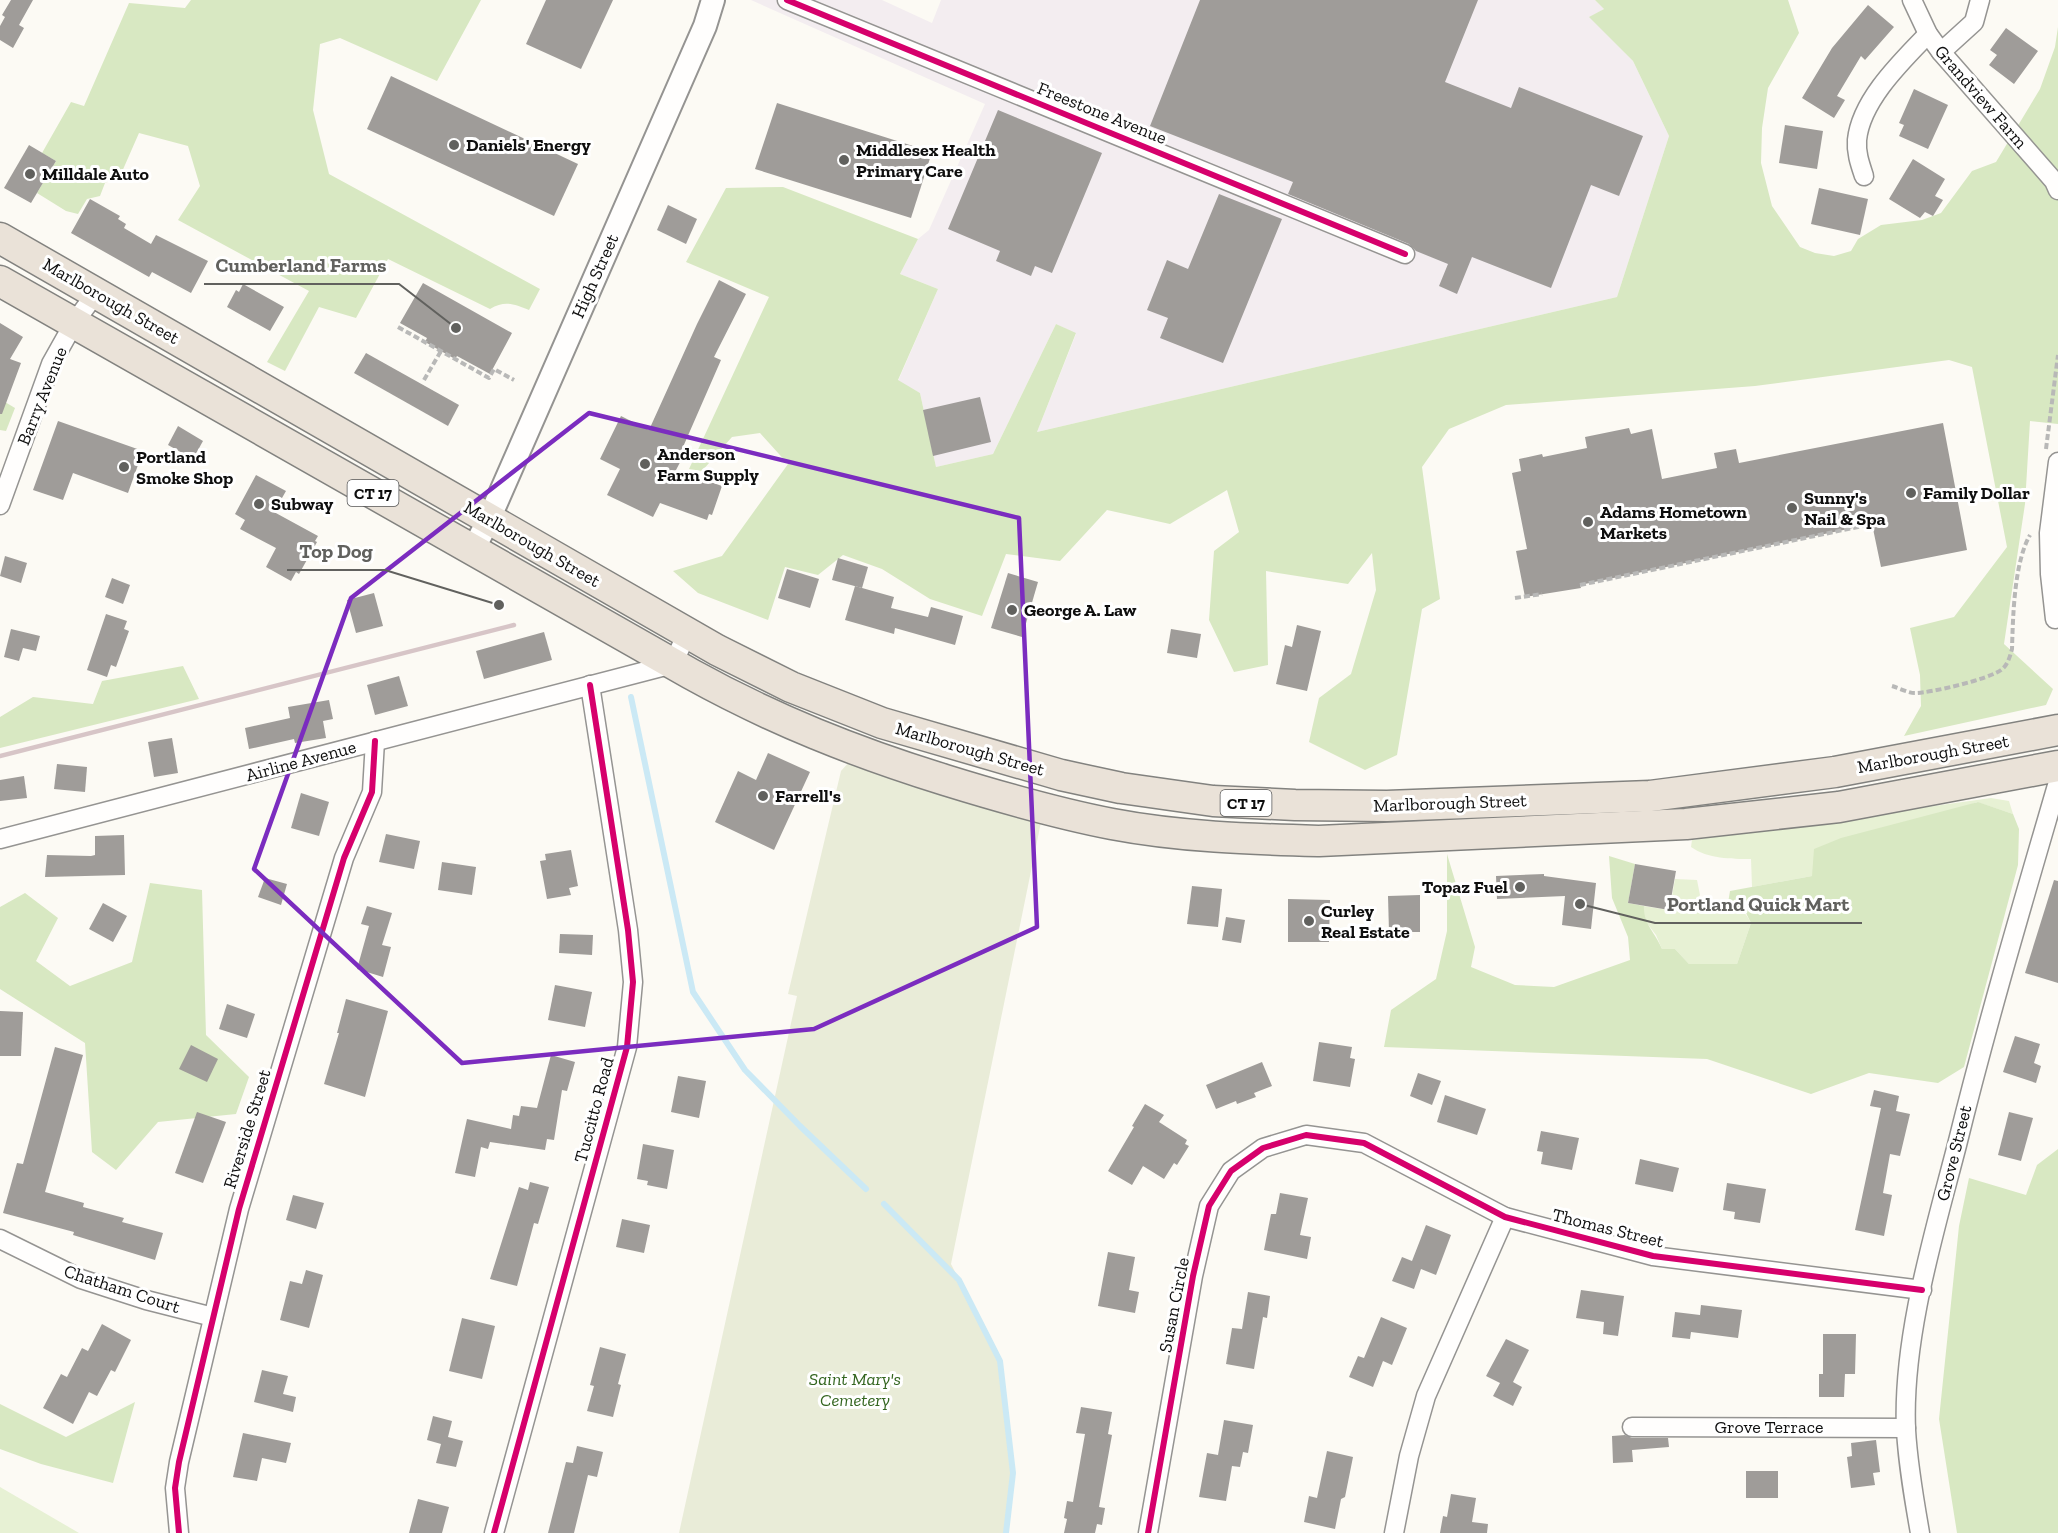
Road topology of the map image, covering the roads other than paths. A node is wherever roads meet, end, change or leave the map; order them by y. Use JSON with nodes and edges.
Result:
{"nodes":[{"id":1,"x":713,"y":0,"type":"edge"},
{"id":2,"x":787,"y":0,"type":"edge"},
{"id":3,"x":1912,"y":0,"type":"edge"},
{"id":4,"x":1980,"y":0,"type":"edge"},
{"id":5,"x":1928,"y":34,"type":"junction"},
{"id":6,"x":1941,"y":52,"type":"junction"},
{"id":7,"x":1864,"y":176,"type":"dead end"},
{"id":8,"x":2058,"y":190,"type":"edge"},
{"id":9,"x":0,"y":238,"type":"edge"},
{"id":10,"x":1405,"y":254,"type":"dead end"},
{"id":11,"x":0,"y":281,"type":"edge"},
{"id":12,"x":96,"y":293,"type":"junction"},
{"id":13,"x":74,"y":323,"type":"junction"},
{"id":14,"x":2052,"y":459,"type":"edge"},
{"id":15,"x":0,"y":505,"type":"edge"},
{"id":16,"x":489,"y":519,"type":"junction"},
{"id":17,"x":473,"y":550,"type":"junction"},
{"id":18,"x":2057,"y":623,"type":"edge"},
{"id":19,"x":687,"y":633,"type":"junction"},
{"id":20,"x":673,"y":664,"type":"junction"},
{"id":21,"x":590,"y":685,"type":"junction"},
{"id":22,"x":2058,"y":730,"type":"edge"},
{"id":23,"x":375,"y":741,"type":"junction"},
{"id":24,"x":2058,"y":766,"type":"edge"},
{"id":25,"x":2058,"y":782,"type":"edge"},
{"id":26,"x":1650,"y":796,"type":"junction"},
{"id":27,"x":1650,"y":826,"type":"junction"},
{"id":28,"x":0,"y":839,"type":"edge"},
{"id":29,"x":1306,"y":1135,"type":"joint"},
{"id":30,"x":1505,"y":1217,"type":"junction"},
{"id":31,"x":0,"y":1239,"type":"edge"},
{"id":32,"x":1922,"y":1290,"type":"junction"},
{"id":33,"x":213,"y":1317,"type":"junction"},
{"id":34,"x":1632,"y":1427,"type":"dead end"},
{"id":35,"x":1906,"y":1428,"type":"junction"},
{"id":36,"x":179,"y":1533,"type":"edge"},
{"id":37,"x":494,"y":1533,"type":"edge"},
{"id":38,"x":1148,"y":1533,"type":"edge"},
{"id":39,"x":1394,"y":1533,"type":"edge"},
{"id":40,"x":1920,"y":1533,"type":"edge"}],
"edges":[{"from":1,"to":16,"type":"street","name":"High Street"},
{"from":2,"to":10,"type":"street","name":"Freestone Avenue"},
{"from":3,"to":5,"type":"street","name":"Grandview Farm"},
{"from":4,"to":6,"type":"street"},
{"from":5,"to":6,"type":"street","name":"Grandview Farm"},
{"from":5,"to":7,"type":"street"},
{"from":6,"to":8,"type":"street","name":"Grandview Farm"},
{"from":9,"to":12,"type":"highway","name":"Marlborough Street","number":"CT 17"},
{"from":11,"to":13,"type":"highway","name":"Marlborough Street","number":"CT 17"},
{"from":12,"to":13,"type":"street","name":"Barry Avenue"},
{"from":12,"to":16,"type":"highway","name":"Marlborough Street","number":"CT 17"},
{"from":13,"to":15,"type":"street","name":"Barry Avenue"},
{"from":13,"to":17,"type":"highway","name":"Marlborough Street","number":"CT 17"},
{"from":14,"to":18,"type":"street"},
{"from":16,"to":17,"type":"street","name":"High Street"},
{"from":16,"to":19,"type":"highway","name":"Marlborough Street","number":"CT 17"},
{"from":17,"to":20,"type":"highway","name":"Marlborough Street","number":"CT 17"},
{"from":19,"to":20,"type":"street"},
{"from":19,"to":26,"type":"highway","name":"Marlborough Street","number":"CT 17"},
{"from":20,"to":21,"type":"street","name":"Airline Avenue"},
{"from":20,"to":27,"type":"highway","name":"Marlborough Street","number":"CT 17"},
{"from":21,"to":23,"type":"street","name":"Airline Avenue"},
{"from":21,"to":37,"type":"street","name":"Tuccitto Road"},
{"from":22,"to":26,"type":"highway","name":"Marlborough Street","number":"CT 17"},
{"from":23,"to":28,"type":"street","name":"Airline Avenue"},
{"from":23,"to":33,"type":"street","name":"Riverside Street"},
{"from":24,"to":27,"type":"highway","name":"Marlborough Street","number":"CT 17"},
{"from":25,"to":32,"type":"street","name":"Grove Street"},
{"from":26,"to":27,"type":"highway"},
{"from":29,"to":30,"type":"street","name":"Thomas Street"},
{"from":29,"to":38,"type":"street","name":"Susan Circle"},
{"from":30,"to":32,"type":"street","name":"Thomas Street"},
{"from":30,"to":39,"type":"street"},
{"from":31,"to":33,"type":"street","name":"Chatham Court"},
{"from":32,"to":35,"type":"street","name":"Grove Street"},
{"from":33,"to":36,"type":"street","name":"Riverside Street"},
{"from":34,"to":35,"type":"street","name":"Grove Terrace"},
{"from":35,"to":40,"type":"street","name":"Grove Street"}]}
